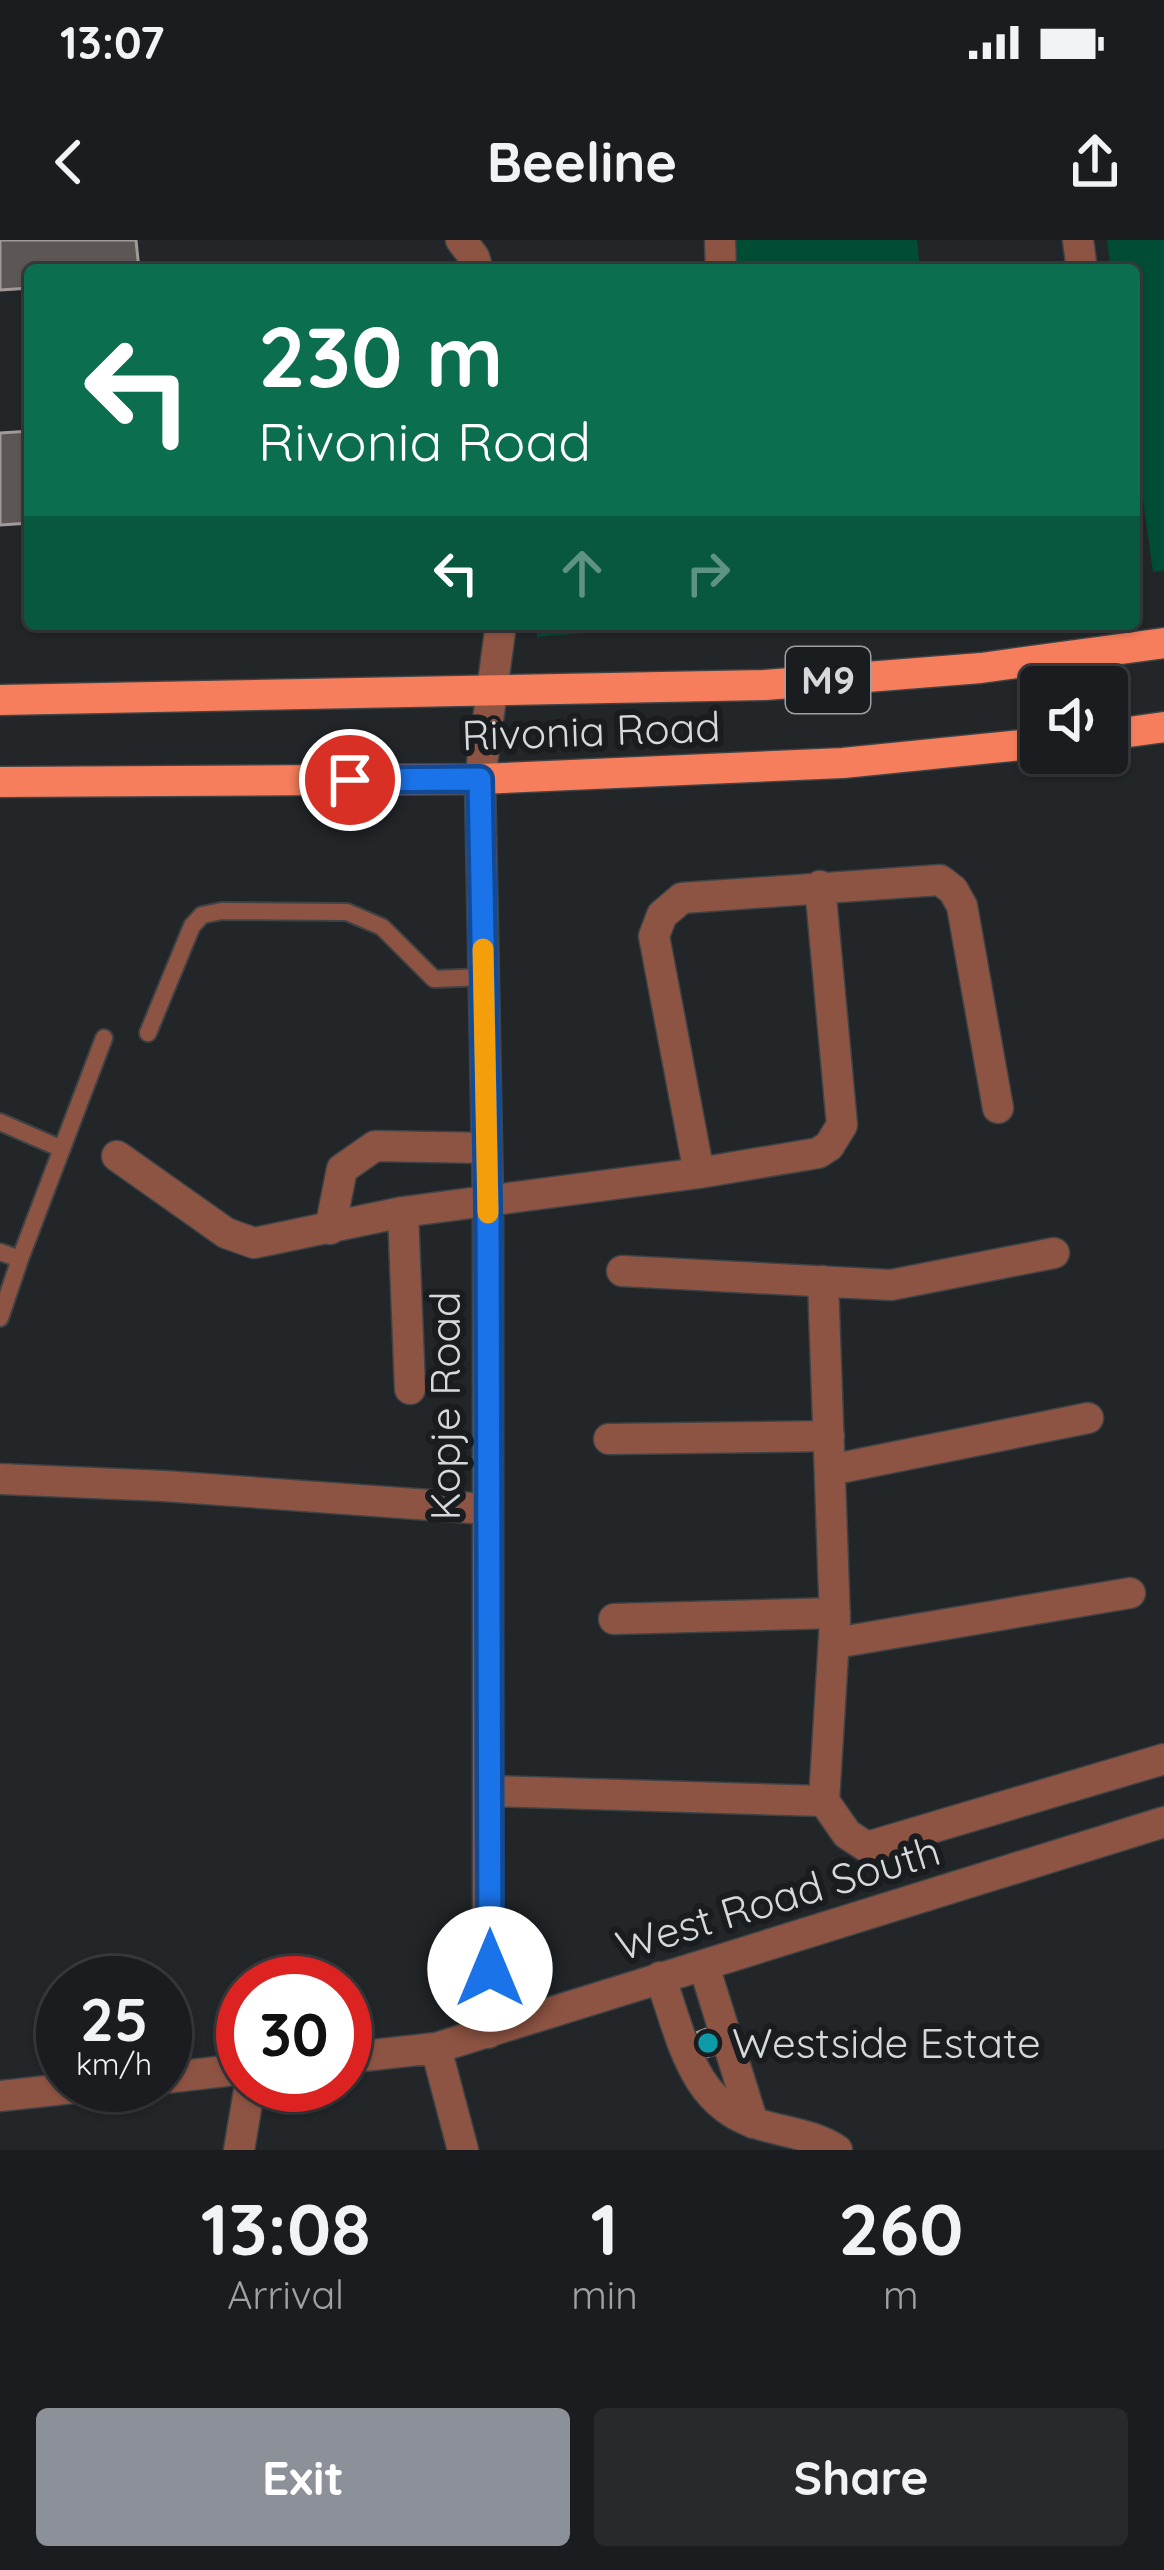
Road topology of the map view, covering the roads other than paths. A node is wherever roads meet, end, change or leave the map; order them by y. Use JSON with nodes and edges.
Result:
{"nodes":[{"id":1,"x":500,"y":630,"type":"edge"},
{"id":2,"x":1164,"y":644,"type":"edge"},
{"id":3,"x":490,"y":694,"type":"junction"},
{"id":4,"x":0,"y":700,"type":"edge"},
{"id":5,"x":1164,"y":727,"type":"edge"},
{"id":6,"x":1128,"y":732,"type":"edge"},
{"id":7,"x":1020,"y":745,"type":"edge"},
{"id":8,"x":480,"y":779,"type":"junction"},
{"id":9,"x":0,"y":782,"type":"edge"},
{"id":10,"x":820,"y":886,"type":"junction"},
{"id":11,"x":484,"y":977,"type":"junction"},
{"id":12,"x":148,"y":1033,"type":"dead end"},
{"id":13,"x":104,"y":1038,"type":"dead end"},
{"id":14,"x":998,"y":1108,"type":"dead end"},
{"id":15,"x":0,"y":1122,"type":"edge"},
{"id":16,"x":487,"y":1148,"type":"junction"},
{"id":17,"x":62,"y":1149,"type":"junction"},
{"id":18,"x":117,"y":1156,"type":"dead end"},
{"id":19,"x":699,"y":1173,"type":"junction"},
{"id":20,"x":488,"y":1201,"type":"junction"},
{"id":21,"x":403,"y":1212,"type":"junction"},
{"id":22,"x":330,"y":1229,"type":"junction"},
{"id":23,"x":0,"y":1252,"type":"edge"},
{"id":24,"x":1054,"y":1253,"type":"dead end"},
{"id":25,"x":20,"y":1259,"type":"junction"},
{"id":26,"x":622,"y":1271,"type":"dead end"},
{"id":27,"x":823,"y":1281,"type":"junction"},
{"id":28,"x":0,"y":1318,"type":"edge"},
{"id":29,"x":410,"y":1389,"type":"dead end"},
{"id":30,"x":1088,"y":1418,"type":"dead end"},
{"id":31,"x":829,"y":1436,"type":"junction"},
{"id":32,"x":609,"y":1439,"type":"dead end"},
{"id":33,"x":830,"y":1470,"type":"junction"},
{"id":34,"x":0,"y":1479,"type":"edge"},
{"id":35,"x":486,"y":1509,"type":"junction"},
{"id":36,"x":1130,"y":1593,"type":"dead end"},
{"id":37,"x":614,"y":1619,"type":"dead end"},
{"id":38,"x":835,"y":1628,"type":"junction"},
{"id":39,"x":1164,"y":1759,"type":"edge"},
{"id":40,"x":490,"y":1791,"type":"junction"},
{"id":41,"x":824,"y":1801,"type":"junction"},
{"id":42,"x":1164,"y":1822,"type":"edge"},
{"id":43,"x":704,"y":1966,"type":"junction"},
{"id":44,"x":660,"y":1977,"type":"junction"},
{"id":45,"x":488,"y":2033,"type":"junction"},
{"id":46,"x":436,"y":2048,"type":"junction"},
{"id":47,"x":372,"y":2055,"type":"edge"},
{"id":48,"x":36,"y":2092,"type":"edge"},
{"id":49,"x":0,"y":2096,"type":"edge"},
{"id":50,"x":245,"y":2112,"type":"edge"},
{"id":51,"x":753,"y":2123,"type":"junction"},
{"id":52,"x":239,"y":2150,"type":"edge"},
{"id":53,"x":463,"y":2150,"type":"edge"},
{"id":54,"x":837,"y":2150,"type":"edge"}],
"edges":[{"from":1,"to":3,"type":"street","name":"Kopje Road"},
{"from":2,"to":3,"type":"main road","name":"Rivonia Road","number":"M9"},
{"from":3,"to":4,"type":"main road","name":"Rivonia Road","number":"M9"},
{"from":3,"to":8,"type":"street","name":"Kopje Road"},
{"from":5,"to":6,"type":"main road"},
{"from":7,"to":8,"type":"main road","name":"Rivonia Road","number":"M9"},
{"from":8,"to":9,"type":"main road","name":"Rivonia Road","number":"M9"},
{"from":8,"to":11,"type":"street","name":"Kopje Road"},
{"from":10,"to":14,"type":"street"},
{"from":10,"to":19,"type":"street"},
{"from":10,"to":19,"type":"street"},
{"from":11,"to":12,"type":"lane"},
{"from":11,"to":16,"type":"street","name":"Kopje Road"},
{"from":13,"to":17,"type":"lane"},
{"from":15,"to":17,"type":"lane"},
{"from":16,"to":20,"type":"street","name":"Kopje Road"},
{"from":16,"to":22,"type":"street"},
{"from":17,"to":25,"type":"lane"},
{"from":18,"to":22,"type":"street"},
{"from":19,"to":20,"type":"street"},
{"from":20,"to":21,"type":"street"},
{"from":20,"to":35,"type":"street","name":"Kopje Road"},
{"from":21,"to":22,"type":"street"},
{"from":21,"to":29,"type":"street"},
{"from":23,"to":25,"type":"lane"},
{"from":24,"to":27,"type":"street"},
{"from":25,"to":28,"type":"lane"},
{"from":26,"to":27,"type":"street"},
{"from":27,"to":31,"type":"street"},
{"from":30,"to":33,"type":"street"},
{"from":31,"to":32,"type":"street"},
{"from":31,"to":33,"type":"street"},
{"from":33,"to":38,"type":"street"},
{"from":34,"to":35,"type":"street"},
{"from":35,"to":40,"type":"street","name":"Kopje Road"},
{"from":36,"to":38,"type":"street"},
{"from":37,"to":38,"type":"street"},
{"from":38,"to":41,"type":"street"},
{"from":39,"to":41,"type":"street"},
{"from":40,"to":41,"type":"street"},
{"from":40,"to":45,"type":"street","name":"Kopje Road"},
{"from":42,"to":43,"type":"street","name":"West Road South"},
{"from":43,"to":44,"type":"street","name":"West Road South"},
{"from":43,"to":51,"type":"street"},
{"from":44,"to":45,"type":"street","name":"West Road South"},
{"from":44,"to":51,"type":"street"},
{"from":45,"to":46,"type":"street","name":"West Road South"},
{"from":46,"to":47,"type":"street","name":"West Road South"},
{"from":46,"to":53,"type":"street"},
{"from":48,"to":49,"type":"street"},
{"from":50,"to":52,"type":"street"},
{"from":51,"to":54,"type":"street"}]}
